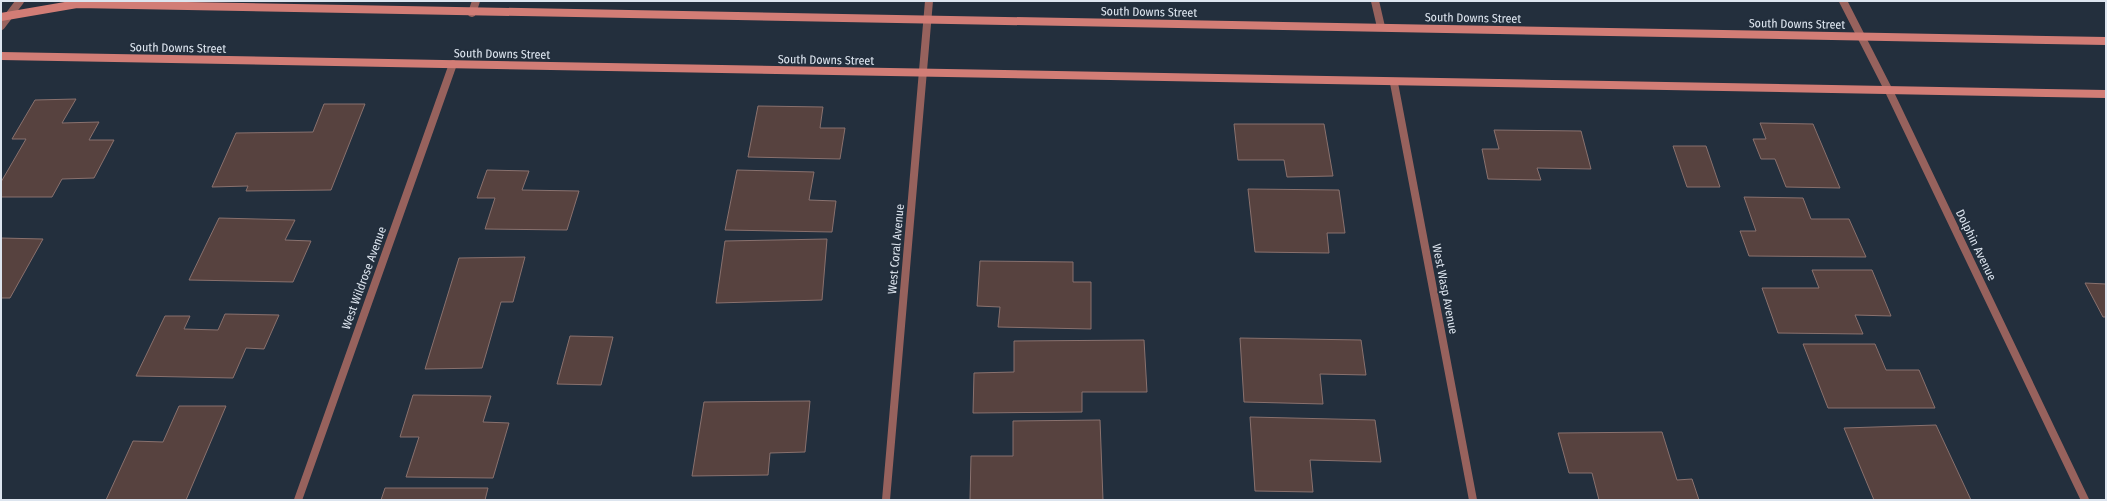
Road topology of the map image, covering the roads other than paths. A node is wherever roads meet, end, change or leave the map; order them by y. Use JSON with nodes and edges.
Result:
{"nodes":[{"id":1,"x":20,"y":1,"type":"edge"},
{"id":2,"x":476,"y":1,"type":"edge"},
{"id":3,"x":929,"y":1,"type":"edge"},
{"id":4,"x":1375,"y":1,"type":"edge"},
{"id":5,"x":1843,"y":1,"type":"edge"},
{"id":6,"x":472,"y":13,"type":"junction"},
{"id":7,"x":4,"y":18,"type":"edge"},
{"id":8,"x":928,"y":20,"type":"junction"},
{"id":9,"x":1,"y":26,"type":"edge"},
{"id":10,"x":1380,"y":27,"type":"junction"},
{"id":11,"x":1862,"y":37,"type":"junction"},
{"id":12,"x":2106,"y":41,"type":"edge"},
{"id":13,"x":1,"y":56,"type":"edge"},
{"id":14,"x":453,"y":64,"type":"junction"},
{"id":15,"x":923,"y":72,"type":"junction"},
{"id":16,"x":1394,"y":83,"type":"junction"},
{"id":17,"x":1889,"y":91,"type":"junction"},
{"id":18,"x":2106,"y":94,"type":"edge"},
{"id":19,"x":298,"y":500,"type":"edge"},
{"id":20,"x":886,"y":500,"type":"edge"},
{"id":21,"x":1473,"y":500,"type":"edge"},
{"id":22,"x":2086,"y":500,"type":"edge"}],
"edges":[{"from":1,"to":7,"type":"street"},
{"from":2,"to":6,"type":"street"},
{"from":3,"to":8,"type":"street","name":"West Coral Avenue"},
{"from":4,"to":10,"type":"street"},
{"from":5,"to":11,"type":"street","name":"Dolphin Avenue"},
{"from":6,"to":7,"type":"main road","name":"South Downs Street"},
{"from":6,"to":8,"type":"main road","name":"South Downs Street"},
{"from":7,"to":9,"type":"street"},
{"from":8,"to":10,"type":"main road","name":"South Downs Street"},
{"from":8,"to":15,"type":"street","name":"West Coral Avenue"},
{"from":10,"to":11,"type":"main road","name":"South Downs Street"},
{"from":11,"to":12,"type":"main road","name":"South Downs Street"},
{"from":11,"to":17,"type":"street","name":"Dolphin Avenue"},
{"from":13,"to":14,"type":"main road","name":"South Downs Street"},
{"from":14,"to":15,"type":"main road","name":"South Downs Street"},
{"from":14,"to":19,"type":"street","name":"West Wildrose Avenue"},
{"from":15,"to":16,"type":"main road","name":"South Downs Street"},
{"from":15,"to":20,"type":"street","name":"West Coral Avenue"},
{"from":16,"to":17,"type":"main road","name":"South Downs Street"},
{"from":16,"to":21,"type":"street","name":"West Wasp Avenue"},
{"from":17,"to":18,"type":"main road","name":"South Downs Street"},
{"from":17,"to":22,"type":"street","name":"Dolphin Avenue"}]}
